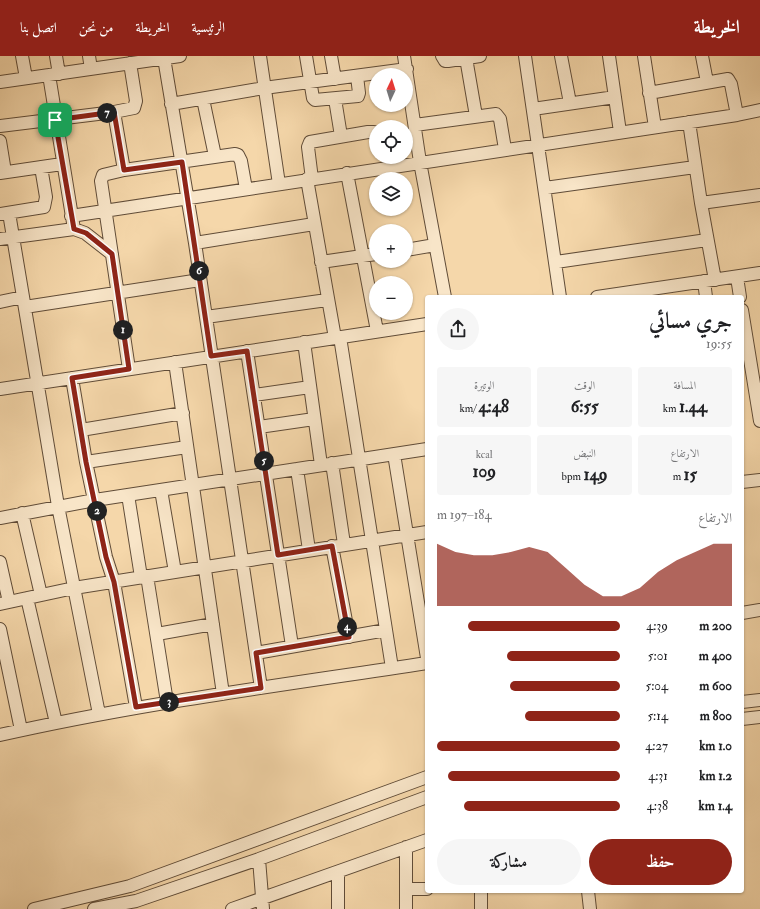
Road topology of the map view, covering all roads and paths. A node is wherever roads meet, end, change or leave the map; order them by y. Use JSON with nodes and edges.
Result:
{"nodes":[{"id":1,"x":22,"y":56,"type":"edge"},
{"id":2,"x":56,"y":56,"type":"edge"},
{"id":3,"x":89,"y":56,"type":"edge"},
{"id":4,"x":260,"y":56,"type":"edge"},
{"id":5,"x":306,"y":56,"type":"edge"},
{"id":6,"x":332,"y":56,"type":"edge"},
{"id":7,"x":404,"y":56,"type":"edge"},
{"id":8,"x":442,"y":56,"type":"edge"},
{"id":9,"x":480,"y":56,"type":"edge"},
{"id":10,"x":525,"y":56,"type":"edge"},
{"id":11,"x":561,"y":56,"type":"edge"},
{"id":12,"x":609,"y":56,"type":"edge"},
{"id":13,"x":644,"y":56,"type":"edge"},
{"id":14,"x":702,"y":56,"type":"edge"},
{"id":15,"x":172,"y":57,"type":"edge"},
{"id":16,"x":466,"y":58,"type":"junction"},
{"id":17,"x":123,"y":61,"type":"edge"},
{"id":18,"x":407,"y":68,"type":"edge"},
{"id":19,"x":91,"y":69,"type":"junction"},
{"id":20,"x":54,"y":74,"type":"junction"},
{"id":21,"x":369,"y":74,"type":"edge"},
{"id":22,"x":357,"y":76,"type":"junction"},
{"id":23,"x":26,"y":78,"type":"junction"},
{"id":24,"x":335,"y":78,"type":"junction"},
{"id":25,"x":0,"y":82,"type":"edge"},
{"id":26,"x":310,"y":82,"type":"junction"},
{"id":27,"x":707,"y":82,"type":"junction"},
{"id":28,"x":264,"y":88,"type":"junction"},
{"id":29,"x":649,"y":93,"type":"junction"},
{"id":30,"x":615,"y":97,"type":"junction"},
{"id":31,"x":203,"y":99,"type":"junction"},
{"id":32,"x":335,"y":99,"type":"junction"},
{"id":33,"x":570,"y":103,"type":"junction"},
{"id":34,"x":171,"y":104,"type":"junction"},
{"id":35,"x":534,"y":109,"type":"junction"},
{"id":36,"x":760,"y":110,"type":"edge"},
{"id":37,"x":413,"y":111,"type":"edge"},
{"id":38,"x":114,"y":112,"type":"junction"},
{"id":39,"x":737,"y":115,"type":"junction"},
{"id":40,"x":476,"y":116,"type":"junction"},
{"id":41,"x":55,"y":120,"type":"junction"},
{"id":42,"x":688,"y":122,"type":"junction"},
{"id":43,"x":415,"y":125,"type":"junction"},
{"id":44,"x":0,"y":126,"type":"edge"},
{"id":45,"x":655,"y":127,"type":"junction"},
{"id":46,"x":369,"y":132,"type":"edge"},
{"id":47,"x":620,"y":132,"type":"junction"},
{"id":48,"x":341,"y":136,"type":"junction"},
{"id":49,"x":0,"y":141,"type":"edge"},
{"id":50,"x":539,"y":144,"type":"junction"},
{"id":51,"x":505,"y":149,"type":"junction"},
{"id":52,"x":215,"y":156,"type":"junction"},
{"id":53,"x":182,"y":162,"type":"junction"},
{"id":54,"x":413,"y":162,"type":"edge"},
{"id":55,"x":420,"y":162,"type":"junction"},
{"id":56,"x":62,"y":164,"type":"junction"},
{"id":57,"x":378,"y":164,"type":"edge"},
{"id":58,"x":41,"y":167,"type":"junction"},
{"id":59,"x":695,"y":168,"type":"junction"},
{"id":60,"x":124,"y":170,"type":"junction"},
{"id":61,"x":3,"y":172,"type":"edge"},
{"id":62,"x":347,"y":173,"type":"junction"},
{"id":63,"x":310,"y":179,"type":"junction"},
{"id":64,"x":279,"y":184,"type":"junction"},
{"id":65,"x":545,"y":188,"type":"junction"},
{"id":66,"x":246,"y":189,"type":"junction"},
{"id":67,"x":760,"y":195,"type":"edge"},
{"id":68,"x":188,"y":198,"type":"junction"},
{"id":69,"x":701,"y":203,"type":"junction"},
{"id":70,"x":107,"y":210,"type":"junction"},
{"id":71,"x":4,"y":214,"type":"edge"},
{"id":72,"x":71,"y":216,"type":"junction"},
{"id":73,"x":314,"y":224,"type":"junction"},
{"id":74,"x":74,"y":229,"type":"junction"},
{"id":75,"x":13,"y":237,"type":"junction"},
{"id":76,"x":0,"y":239,"type":"edge"},
{"id":77,"x":707,"y":240,"type":"junction"},
{"id":78,"x":195,"y":243,"type":"junction"},
{"id":79,"x":435,"y":245,"type":"junction"},
{"id":80,"x":413,"y":249,"type":"edge"},
{"id":81,"x":112,"y":254,"type":"junction"},
{"id":82,"x":369,"y":255,"type":"edge"},
{"id":83,"x":363,"y":256,"type":"junction"},
{"id":84,"x":321,"y":262,"type":"junction"},
{"id":85,"x":556,"y":262,"type":"junction"},
{"id":86,"x":760,"y":273,"type":"edge"},
{"id":87,"x":737,"y":277,"type":"junction"},
{"id":88,"x":200,"y":280,"type":"junction"},
{"id":89,"x":710,"y":281,"type":"junction"},
{"id":90,"x":117,"y":292,"type":"junction"},
{"id":91,"x":672,"y":292,"type":"edge"},
{"id":92,"x":445,"y":295,"type":"edge"},
{"id":93,"x":560,"y":295,"type":"edge"},
{"id":94,"x":627,"y":295,"type":"edge"},
{"id":95,"x":706,"y":295,"type":"edge"},
{"id":96,"x":740,"y":295,"type":"edge"},
{"id":97,"x":327,"y":300,"type":"junction"},
{"id":98,"x":0,"y":302,"type":"edge"},
{"id":99,"x":24,"y":302,"type":"junction"},
{"id":100,"x":206,"y":317,"type":"junction"},
{"id":101,"x":425,"y":324,"type":"edge"},
{"id":102,"x":744,"y":324,"type":"edge"},
{"id":103,"x":377,"y":331,"type":"junction"},
{"id":104,"x":338,"y":337,"type":"junction"},
{"id":105,"x":304,"y":342,"type":"junction"},
{"id":106,"x":247,"y":351,"type":"junction"},
{"id":107,"x":211,"y":356,"type":"junction"},
{"id":108,"x":175,"y":362,"type":"junction"},
{"id":109,"x":129,"y":369,"type":"junction"},
{"id":110,"x":72,"y":378,"type":"junction"},
{"id":111,"x":752,"y":378,"type":"edge"},
{"id":112,"x":36,"y":384,"type":"junction"},
{"id":113,"x":310,"y":386,"type":"junction"},
{"id":114,"x":0,"y":389,"type":"edge"},
{"id":115,"x":254,"y":395,"type":"junction"},
{"id":116,"x":182,"y":413,"type":"junction"},
{"id":117,"x":314,"y":419,"type":"junction"},
{"id":118,"x":760,"y":421,"type":"edge"},
{"id":119,"x":259,"y":427,"type":"junction"},
{"id":120,"x":80,"y":430,"type":"junction"},
{"id":121,"x":187,"y":447,"type":"junction"},
{"id":122,"x":425,"y":449,"type":"edge"},
{"id":123,"x":394,"y":454,"type":"junction"},
{"id":124,"x":359,"y":459,"type":"junction"},
{"id":125,"x":86,"y":462,"type":"junction"},
{"id":126,"x":326,"y":464,"type":"junction"},
{"id":127,"x":297,"y":469,"type":"junction"},
{"id":128,"x":266,"y":473,"type":"junction"},
{"id":129,"x":230,"y":479,"type":"junction"},
{"id":130,"x":760,"y":480,"type":"edge"},
{"id":131,"x":744,"y":482,"type":"edge"},
{"id":132,"x":193,"y":485,"type":"junction"},
{"id":133,"x":161,"y":490,"type":"junction"},
{"id":134,"x":128,"y":495,"type":"junction"},
{"id":135,"x":95,"y":500,"type":"junction"},
{"id":136,"x":58,"y":506,"type":"junction"},
{"id":137,"x":22,"y":513,"type":"junction"},
{"id":138,"x":0,"y":518,"type":"edge"},
{"id":139,"x":425,"y":532,"type":"edge"},
{"id":140,"x":407,"y":535,"type":"junction"},
{"id":141,"x":372,"y":540,"type":"junction"},
{"id":142,"x":338,"y":545,"type":"junction"},
{"id":143,"x":309,"y":550,"type":"junction"},
{"id":144,"x":278,"y":555,"type":"junction"},
{"id":145,"x":242,"y":561,"type":"junction"},
{"id":146,"x":0,"y":562,"type":"edge"},
{"id":147,"x":204,"y":567,"type":"junction"},
{"id":148,"x":175,"y":572,"type":"junction"},
{"id":149,"x":144,"y":577,"type":"junction"},
{"id":150,"x":114,"y":582,"type":"junction"},
{"id":151,"x":74,"y":588,"type":"junction"},
{"id":152,"x":422,"y":594,"type":"edge"},
{"id":153,"x":41,"y":595,"type":"junction"},
{"id":154,"x":28,"y":598,"type":"junction"},
{"id":155,"x":4,"y":603,"type":"edge"},
{"id":156,"x":760,"y":610,"type":"edge"},
{"id":157,"x":744,"y":613,"type":"edge"},
{"id":158,"x":213,"y":624,"type":"junction"},
{"id":159,"x":424,"y":625,"type":"edge"},
{"id":160,"x":0,"y":629,"type":"edge"},
{"id":161,"x":386,"y":630,"type":"junction"},
{"id":162,"x":157,"y":634,"type":"junction"},
{"id":163,"x":425,"y":636,"type":"edge"},
{"id":164,"x":349,"y":637,"type":"junction"},
{"id":165,"x":292,"y":646,"type":"junction"},
{"id":166,"x":2,"y":647,"type":"edge"},
{"id":167,"x":256,"y":653,"type":"junction"},
{"id":168,"x":425,"y":663,"type":"edge"},
{"id":169,"x":392,"y":668,"type":"junction"},
{"id":170,"x":12,"y":683,"type":"junction"},
{"id":171,"x":0,"y":686,"type":"edge"},
{"id":172,"x":261,"y":688,"type":"junction"},
{"id":173,"x":223,"y":694,"type":"junction"},
{"id":174,"x":760,"y":700,"type":"edge"},
{"id":175,"x":167,"y":702,"type":"junction"},
{"id":176,"x":744,"y":702,"type":"edge"},
{"id":177,"x":136,"y":707,"type":"junction"},
{"id":178,"x":99,"y":714,"type":"junction"},
{"id":179,"x":760,"y":717,"type":"edge"},
{"id":180,"x":744,"y":719,"type":"edge"},
{"id":181,"x":56,"y":723,"type":"junction"},
{"id":182,"x":21,"y":730,"type":"junction"},
{"id":183,"x":0,"y":735,"type":"edge"},
{"id":184,"x":425,"y":778,"type":"edge"},
{"id":185,"x":425,"y":798,"type":"edge"},
{"id":186,"x":425,"y":841,"type":"edge"},
{"id":187,"x":406,"y":847,"type":"junction"},
{"id":188,"x":259,"y":859,"type":"junction"},
{"id":189,"x":338,"y":872,"type":"junction"},
{"id":190,"x":130,"y":886,"type":"junction"},
{"id":191,"x":406,"y":889,"type":"junction"},
{"id":192,"x":425,"y":889,"type":"edge"},
{"id":193,"x":481,"y":893,"type":"edge"},
{"id":194,"x":588,"y":893,"type":"edge"},
{"id":195,"x":263,"y":904,"type":"edge"},
{"id":196,"x":137,"y":905,"type":"edge"},
{"id":197,"x":34,"y":909,"type":"edge"},
{"id":198,"x":94,"y":909,"type":"edge"},
{"id":199,"x":232,"y":909,"type":"edge"},
{"id":200,"x":338,"y":909,"type":"edge"},
{"id":201,"x":406,"y":909,"type":"edge"},
{"id":202,"x":481,"y":909,"type":"edge"},
{"id":203,"x":590,"y":909,"type":"edge"}],
"edges":[{"from":1,"to":23,"type":"street"},
{"from":2,"to":20,"type":"street"},
{"from":3,"to":19,"type":"street"},
{"from":4,"to":28,"type":"street"},
{"from":5,"to":26,"type":"street"},
{"from":6,"to":24,"type":"street"},
{"from":7,"to":18,"type":"street"},
{"from":8,"to":16,"type":"street"},
{"from":9,"to":16,"type":"street"},
{"from":10,"to":35,"type":"street"},
{"from":11,"to":33,"type":"street"},
{"from":12,"to":30,"type":"street"},
{"from":13,"to":29,"type":"street"},
{"from":14,"to":27,"type":"street"},
{"from":15,"to":17,"type":"street"},
{"from":15,"to":34,"type":"street"},
{"from":16,"to":40,"type":"street"},
{"from":17,"to":19,"type":"street"},
{"from":17,"to":38,"type":"street"},
{"from":19,"to":20,"type":"street"},
{"from":20,"to":23,"type":"street"},
{"from":20,"to":41,"type":"street"},
{"from":21,"to":22,"type":"street"},
{"from":22,"to":24,"type":"street"},
{"from":22,"to":32,"type":"street"},
{"from":23,"to":25,"type":"street"},
{"from":24,"to":26,"type":"street"},
{"from":26,"to":28,"type":"street"},
{"from":26,"to":32,"type":"street"},
{"from":27,"to":29,"type":"street"},
{"from":27,"to":39,"type":"street"},
{"from":28,"to":31,"type":"street"},
{"from":28,"to":64,"type":"street"},
{"from":29,"to":45,"type":"street"},
{"from":30,"to":33,"type":"street"},
{"from":30,"to":47,"type":"street"},
{"from":31,"to":34,"type":"street"},
{"from":31,"to":52,"type":"street"},
{"from":32,"to":48,"type":"street"},
{"from":33,"to":35,"type":"street"},
{"from":34,"to":53,"type":"street"},
{"from":35,"to":50,"type":"street"},
{"from":36,"to":39,"type":"street"},
{"from":37,"to":43,"type":"street"},
{"from":38,"to":41,"type":"street"},
{"from":38,"to":60,"type":"street"},
{"from":39,"to":42,"type":"street"},
{"from":40,"to":43,"type":"street"},
{"from":40,"to":51,"type":"street"},
{"from":41,"to":44,"type":"street"},
{"from":41,"to":56,"type":"street"},
{"from":42,"to":45,"type":"street"},
{"from":42,"to":59,"type":"street"},
{"from":43,"to":55,"type":"street"},
{"from":45,"to":47,"type":"street"},
{"from":46,"to":48,"type":"street"},
{"from":47,"to":50,"type":"street"},
{"from":48,"to":63,"type":"street"},
{"from":49,"to":61,"type":"street"},
{"from":50,"to":51,"type":"street"},
{"from":50,"to":65,"type":"street"},
{"from":51,"to":55,"type":"street"},
{"from":52,"to":53,"type":"street"},
{"from":52,"to":66,"type":"street"},
{"from":53,"to":60,"type":"street"},
{"from":53,"to":68,"type":"street"},
{"from":54,"to":55,"type":"street"},
{"from":55,"to":79,"type":"street"},
{"from":56,"to":58,"type":"street"},
{"from":56,"to":72,"type":"street"},
{"from":57,"to":62,"type":"street"},
{"from":58,"to":61,"type":"street"},
{"from":58,"to":71,"type":"street"},
{"from":59,"to":65,"type":"street"},
{"from":59,"to":69,"type":"street"},
{"from":60,"to":70,"type":"street"},
{"from":62,"to":63,"type":"street"},
{"from":62,"to":83,"type":"street"},
{"from":63,"to":64,"type":"street"},
{"from":63,"to":73,"type":"street"},
{"from":64,"to":66,"type":"street"},
{"from":65,"to":85,"type":"street"},
{"from":66,"to":68,"type":"street"},
{"from":67,"to":69,"type":"street"},
{"from":68,"to":70,"type":"street"},
{"from":68,"to":78,"type":"street"},
{"from":69,"to":77,"type":"street"},
{"from":70,"to":72,"type":"street"},
{"from":70,"to":81,"type":"street"},
{"from":71,"to":75,"type":"street"},
{"from":72,"to":74,"type":"street"},
{"from":73,"to":78,"type":"street"},
{"from":73,"to":84,"type":"street"},
{"from":74,"to":75,"type":"street"},
{"from":74,"to":81,"type":"street"},
{"from":75,"to":76,"type":"street"},
{"from":75,"to":99,"type":"street"},
{"from":77,"to":85,"type":"street"},
{"from":77,"to":89,"type":"street"},
{"from":78,"to":88,"type":"street"},
{"from":79,"to":80,"type":"street"},
{"from":79,"to":92,"type":"street"},
{"from":81,"to":90,"type":"street"},
{"from":82,"to":83,"type":"street"},
{"from":83,"to":84,"type":"street"},
{"from":83,"to":103,"type":"street"},
{"from":84,"to":97,"type":"street"},
{"from":85,"to":93,"type":"street"},
{"from":86,"to":87,"type":"street"},
{"from":87,"to":89,"type":"street"},
{"from":87,"to":96,"type":"street"},
{"from":88,"to":90,"type":"street"},
{"from":88,"to":100,"type":"street"},
{"from":89,"to":91,"type":"street"},
{"from":89,"to":95,"type":"street"},
{"from":90,"to":99,"type":"street"},
{"from":90,"to":109,"type":"street"},
{"from":91,"to":94,"type":"street"},
{"from":97,"to":100,"type":"street"},
{"from":97,"to":104,"type":"street"},
{"from":98,"to":99,"type":"street"},
{"from":99,"to":112,"type":"street"},
{"from":100,"to":107,"type":"street"},
{"from":101,"to":103,"type":"street"},
{"from":102,"to":111,"type":"street"},
{"from":103,"to":104,"type":"street"},
{"from":104,"to":105,"type":"street"},
{"from":104,"to":124,"type":"street"},
{"from":105,"to":106,"type":"street"},
{"from":105,"to":113,"type":"street"},
{"from":106,"to":107,"type":"street"},
{"from":106,"to":115,"type":"street"},
{"from":107,"to":108,"type":"street"},
{"from":107,"to":129,"type":"street"},
{"from":108,"to":109,"type":"street"},
{"from":108,"to":116,"type":"street"},
{"from":109,"to":110,"type":"street"},
{"from":110,"to":112,"type":"street"},
{"from":110,"to":120,"type":"street"},
{"from":111,"to":118,"type":"street"},
{"from":112,"to":114,"type":"street"},
{"from":112,"to":136,"type":"street"},
{"from":113,"to":115,"type":"street"},
{"from":113,"to":117,"type":"street"},
{"from":115,"to":119,"type":"street"},
{"from":116,"to":120,"type":"street"},
{"from":116,"to":121,"type":"street"},
{"from":117,"to":119,"type":"street"},
{"from":117,"to":126,"type":"street"},
{"from":119,"to":128,"type":"street"},
{"from":120,"to":125,"type":"street"},
{"from":121,"to":125,"type":"street"},
{"from":121,"to":132,"type":"street"},
{"from":122,"to":123,"type":"street"},
{"from":123,"to":124,"type":"street"},
{"from":123,"to":140,"type":"street"},
{"from":124,"to":126,"type":"street"},
{"from":124,"to":141,"type":"street"},
{"from":125,"to":135,"type":"street"},
{"from":126,"to":127,"type":"street"},
{"from":126,"to":142,"type":"street"},
{"from":127,"to":128,"type":"street"},
{"from":127,"to":143,"type":"street"},
{"from":128,"to":129,"type":"street"},
{"from":128,"to":144,"type":"street"},
{"from":129,"to":132,"type":"street"},
{"from":129,"to":145,"type":"street"},
{"from":130,"to":131,"type":"street"},
{"from":132,"to":133,"type":"street"},
{"from":132,"to":147,"type":"street"},
{"from":133,"to":134,"type":"street"},
{"from":133,"to":148,"type":"street"},
{"from":134,"to":135,"type":"street"},
{"from":134,"to":149,"type":"street"},
{"from":135,"to":136,"type":"street"},
{"from":135,"to":150,"type":"street"},
{"from":136,"to":137,"type":"street"},
{"from":136,"to":151,"type":"street"},
{"from":137,"to":138,"type":"street"},
{"from":137,"to":153,"type":"street"},
{"from":139,"to":140,"type":"street"},
{"from":140,"to":141,"type":"street"},
{"from":140,"to":152,"type":"street"},
{"from":141,"to":142,"type":"street"},
{"from":141,"to":161,"type":"street"},
{"from":142,"to":143,"type":"street"},
{"from":142,"to":164,"type":"street"},
{"from":143,"to":144,"type":"street"},
{"from":144,"to":145,"type":"street"},
{"from":144,"to":165,"type":"street"},
{"from":145,"to":147,"type":"street"},
{"from":145,"to":167,"type":"street"},
{"from":146,"to":155,"type":"street"},
{"from":147,"to":148,"type":"street"},
{"from":147,"to":158,"type":"street"},
{"from":148,"to":149,"type":"street"},
{"from":149,"to":150,"type":"street"},
{"from":149,"to":162,"type":"street"},
{"from":150,"to":151,"type":"street"},
{"from":150,"to":177,"type":"street"},
{"from":151,"to":153,"type":"street"},
{"from":151,"to":178,"type":"street"},
{"from":152,"to":159,"type":"street"},
{"from":153,"to":154,"type":"street"},
{"from":154,"to":155,"type":"street"},
{"from":154,"to":181,"type":"street"},
{"from":156,"to":157,"type":"street"},
{"from":158,"to":162,"type":"street"},
{"from":158,"to":173,"type":"street"},
{"from":159,"to":163,"type":"street"},
{"from":160,"to":166,"type":"street"},
{"from":161,"to":164,"type":"street"},
{"from":161,"to":169,"type":"street"},
{"from":162,"to":175,"type":"street"},
{"from":164,"to":165,"type":"street"},
{"from":165,"to":167,"type":"street"},
{"from":166,"to":170,"type":"street"},
{"from":167,"to":172,"type":"street"},
{"from":168,"to":169,"type":"street"},
{"from":169,"to":172,"type":"street"},
{"from":170,"to":171,"type":"street"},
{"from":170,"to":182,"type":"street"},
{"from":172,"to":173,"type":"street"},
{"from":173,"to":175,"type":"street"},
{"from":174,"to":176,"type":"street"},
{"from":175,"to":177,"type":"street"},
{"from":177,"to":178,"type":"street"},
{"from":178,"to":181,"type":"street"},
{"from":179,"to":180,"type":"street"},
{"from":181,"to":182,"type":"street"},
{"from":182,"to":183,"type":"street"},
{"from":184,"to":190,"type":"street"},
{"from":185,"to":188,"type":"street"},
{"from":186,"to":187,"type":"street"},
{"from":187,"to":189,"type":"street"},
{"from":187,"to":191,"type":"street"},
{"from":188,"to":195,"type":"street"},
{"from":188,"to":196,"type":"street"},
{"from":189,"to":195,"type":"street"},
{"from":189,"to":200,"type":"street"},
{"from":190,"to":196,"type":"street"},
{"from":190,"to":197,"type":"street"},
{"from":191,"to":192,"type":"street"},
{"from":191,"to":201,"type":"street"},
{"from":193,"to":202,"type":"street"},
{"from":194,"to":203,"type":"street"},
{"from":195,"to":199,"type":"street"},
{"from":196,"to":198,"type":"street"}]}
